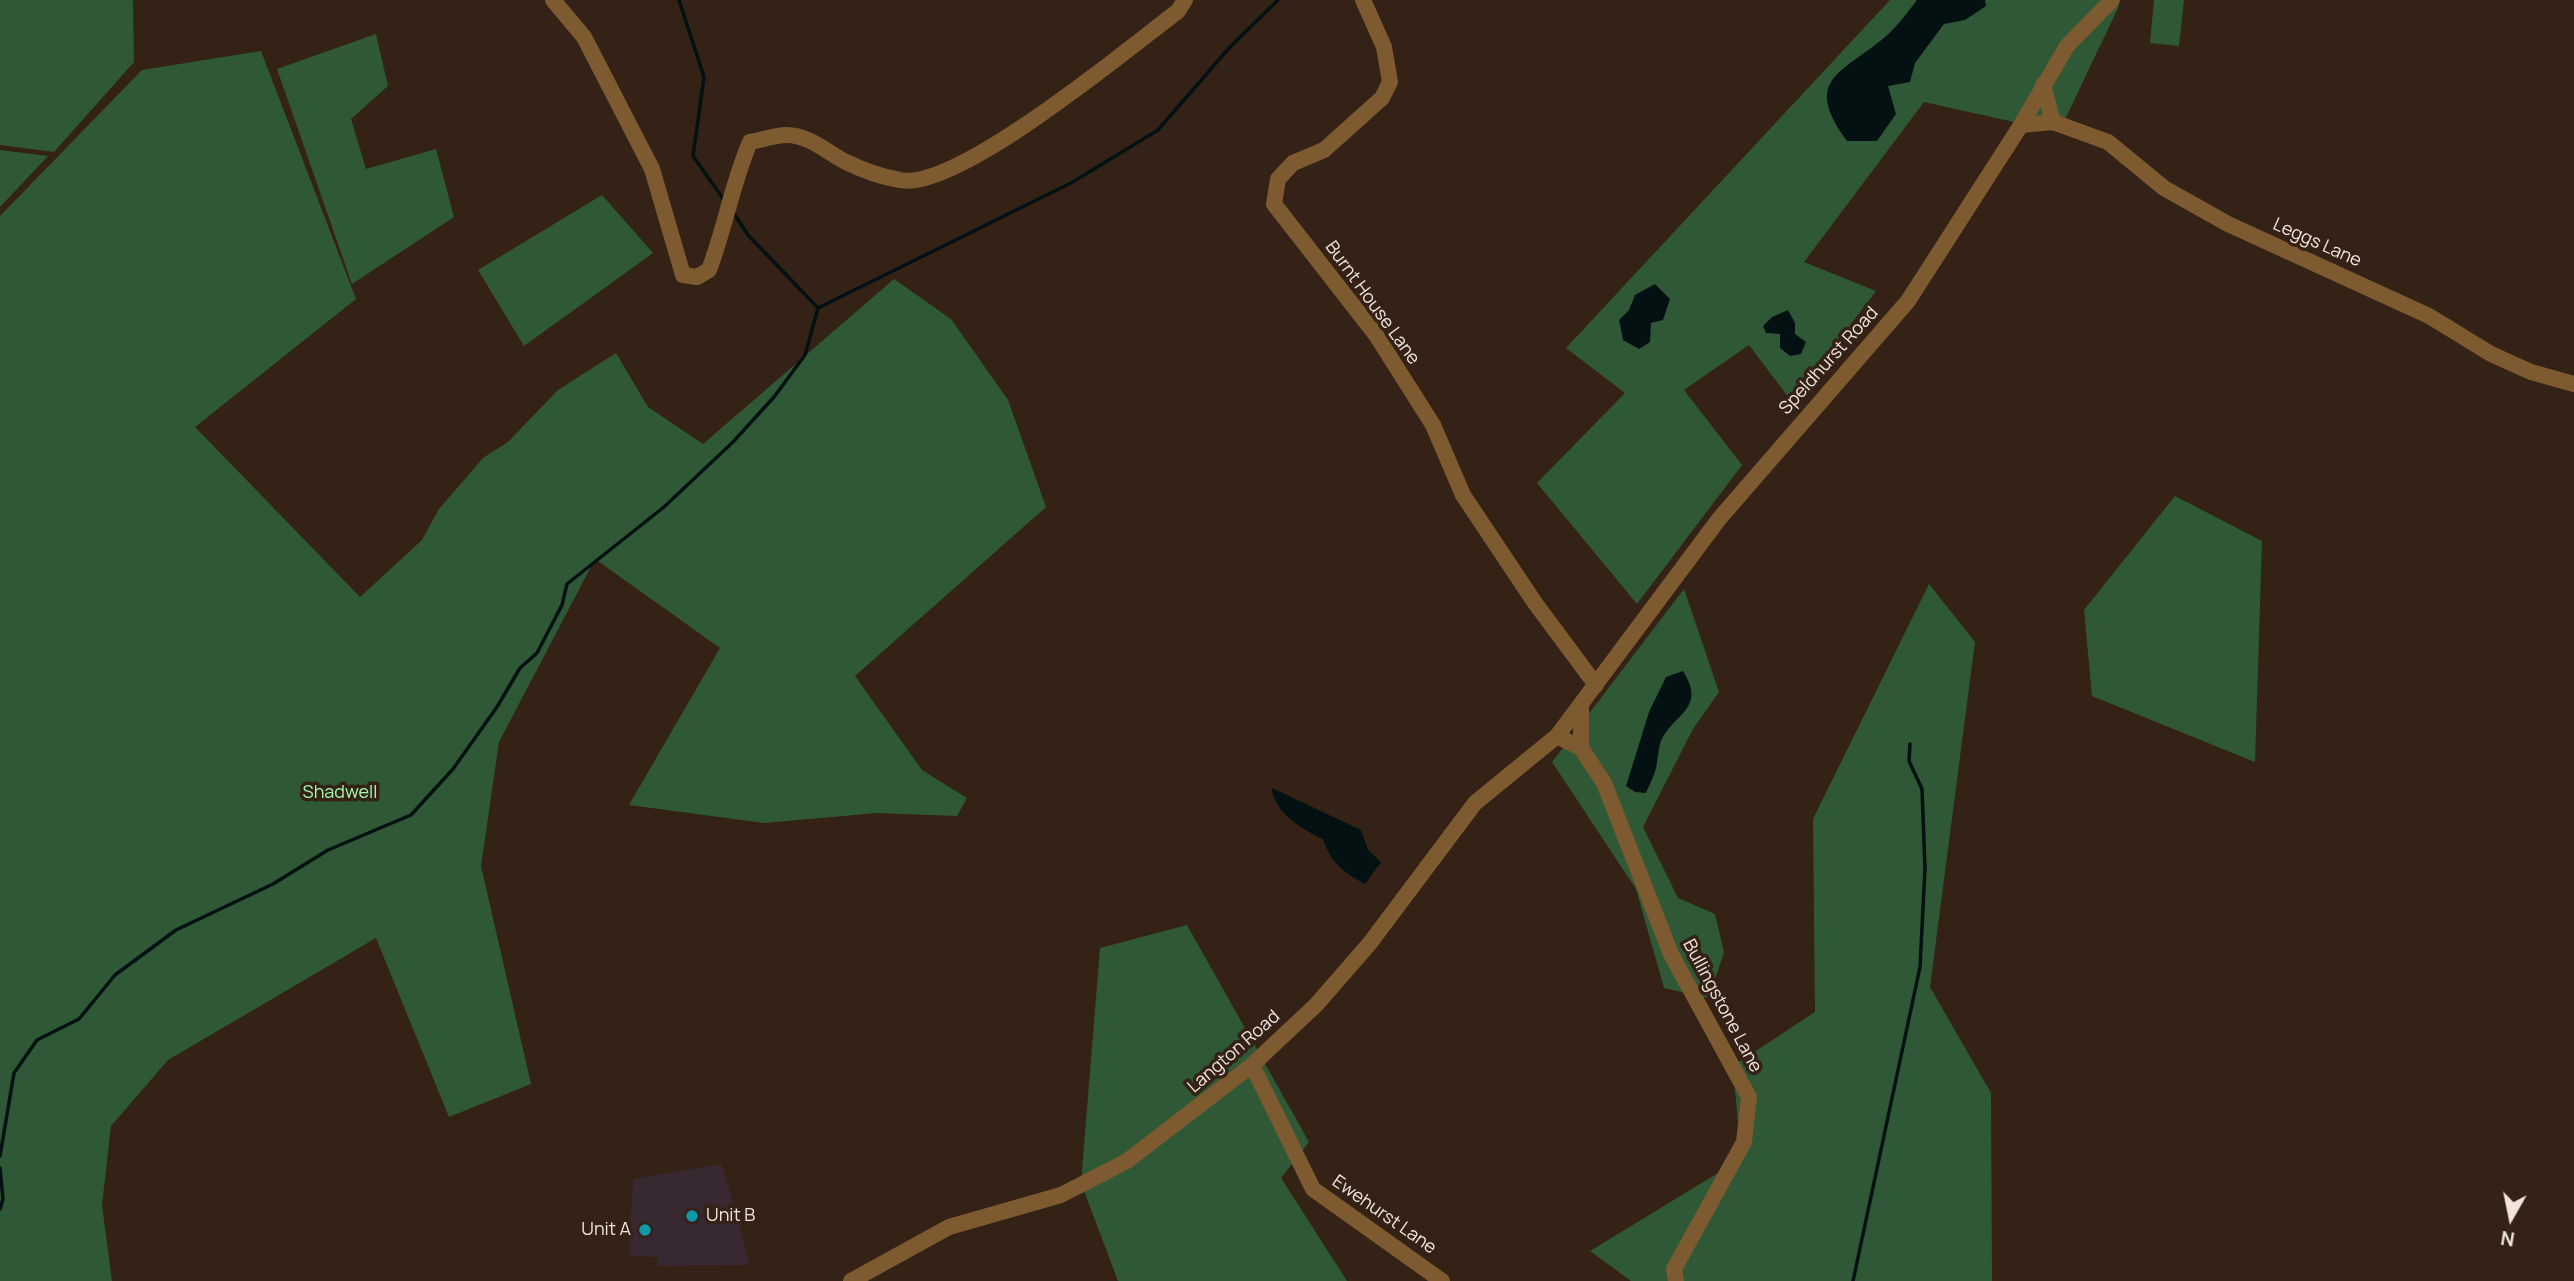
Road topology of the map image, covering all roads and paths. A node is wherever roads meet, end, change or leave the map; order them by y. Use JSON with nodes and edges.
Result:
{"nodes":[{"id":1,"x":553,"y":0,"type":"edge"},
{"id":2,"x":1185,"y":0,"type":"edge"},
{"id":3,"x":1363,"y":0,"type":"edge"},
{"id":4,"x":2112,"y":0,"type":"edge"},
{"id":5,"x":2043,"y":85,"type":"junction"},
{"id":6,"x":2053,"y":122,"type":"junction"},
{"id":7,"x":2021,"y":125,"type":"junction"},
{"id":8,"x":2574,"y":384,"type":"edge"},
{"id":9,"x":1596,"y":685,"type":"junction"},
{"id":10,"x":1581,"y":706,"type":"junction"},
{"id":11,"x":1557,"y":736,"type":"junction"},
{"id":12,"x":1581,"y":748,"type":"junction"},
{"id":13,"x":1252,"y":1065,"type":"junction"},
{"id":14,"x":851,"y":1281,"type":"edge"},
{"id":15,"x":1442,"y":1281,"type":"edge"},
{"id":16,"x":1676,"y":1281,"type":"edge"}],
"edges":[{"from":1,"to":2,"type":"street"},
{"from":3,"to":9,"type":"street","name":"Burnt House Lane"},
{"from":4,"to":5,"type":"street","name":"Speldhurst Road"},
{"from":5,"to":6,"type":"street"},
{"from":5,"to":7,"type":"street","name":"Speldhurst Road"},
{"from":6,"to":7,"type":"street","name":"Leggs Lane"},
{"from":6,"to":8,"type":"street","name":"Leggs Lane"},
{"from":7,"to":9,"type":"street","name":"Speldhurst Road"},
{"from":9,"to":10,"type":"street","name":"Speldhurst Road"},
{"from":10,"to":11,"type":"street","name":"Speldhurst Road"},
{"from":10,"to":12,"type":"street"},
{"from":11,"to":12,"type":"street"},
{"from":11,"to":13,"type":"street","name":"Langton Road"},
{"from":12,"to":16,"type":"street","name":"Bullingstone Lane"},
{"from":13,"to":14,"type":"street","name":"Langton Road"},
{"from":13,"to":15,"type":"street","name":"Ewehurst Lane"}]}
